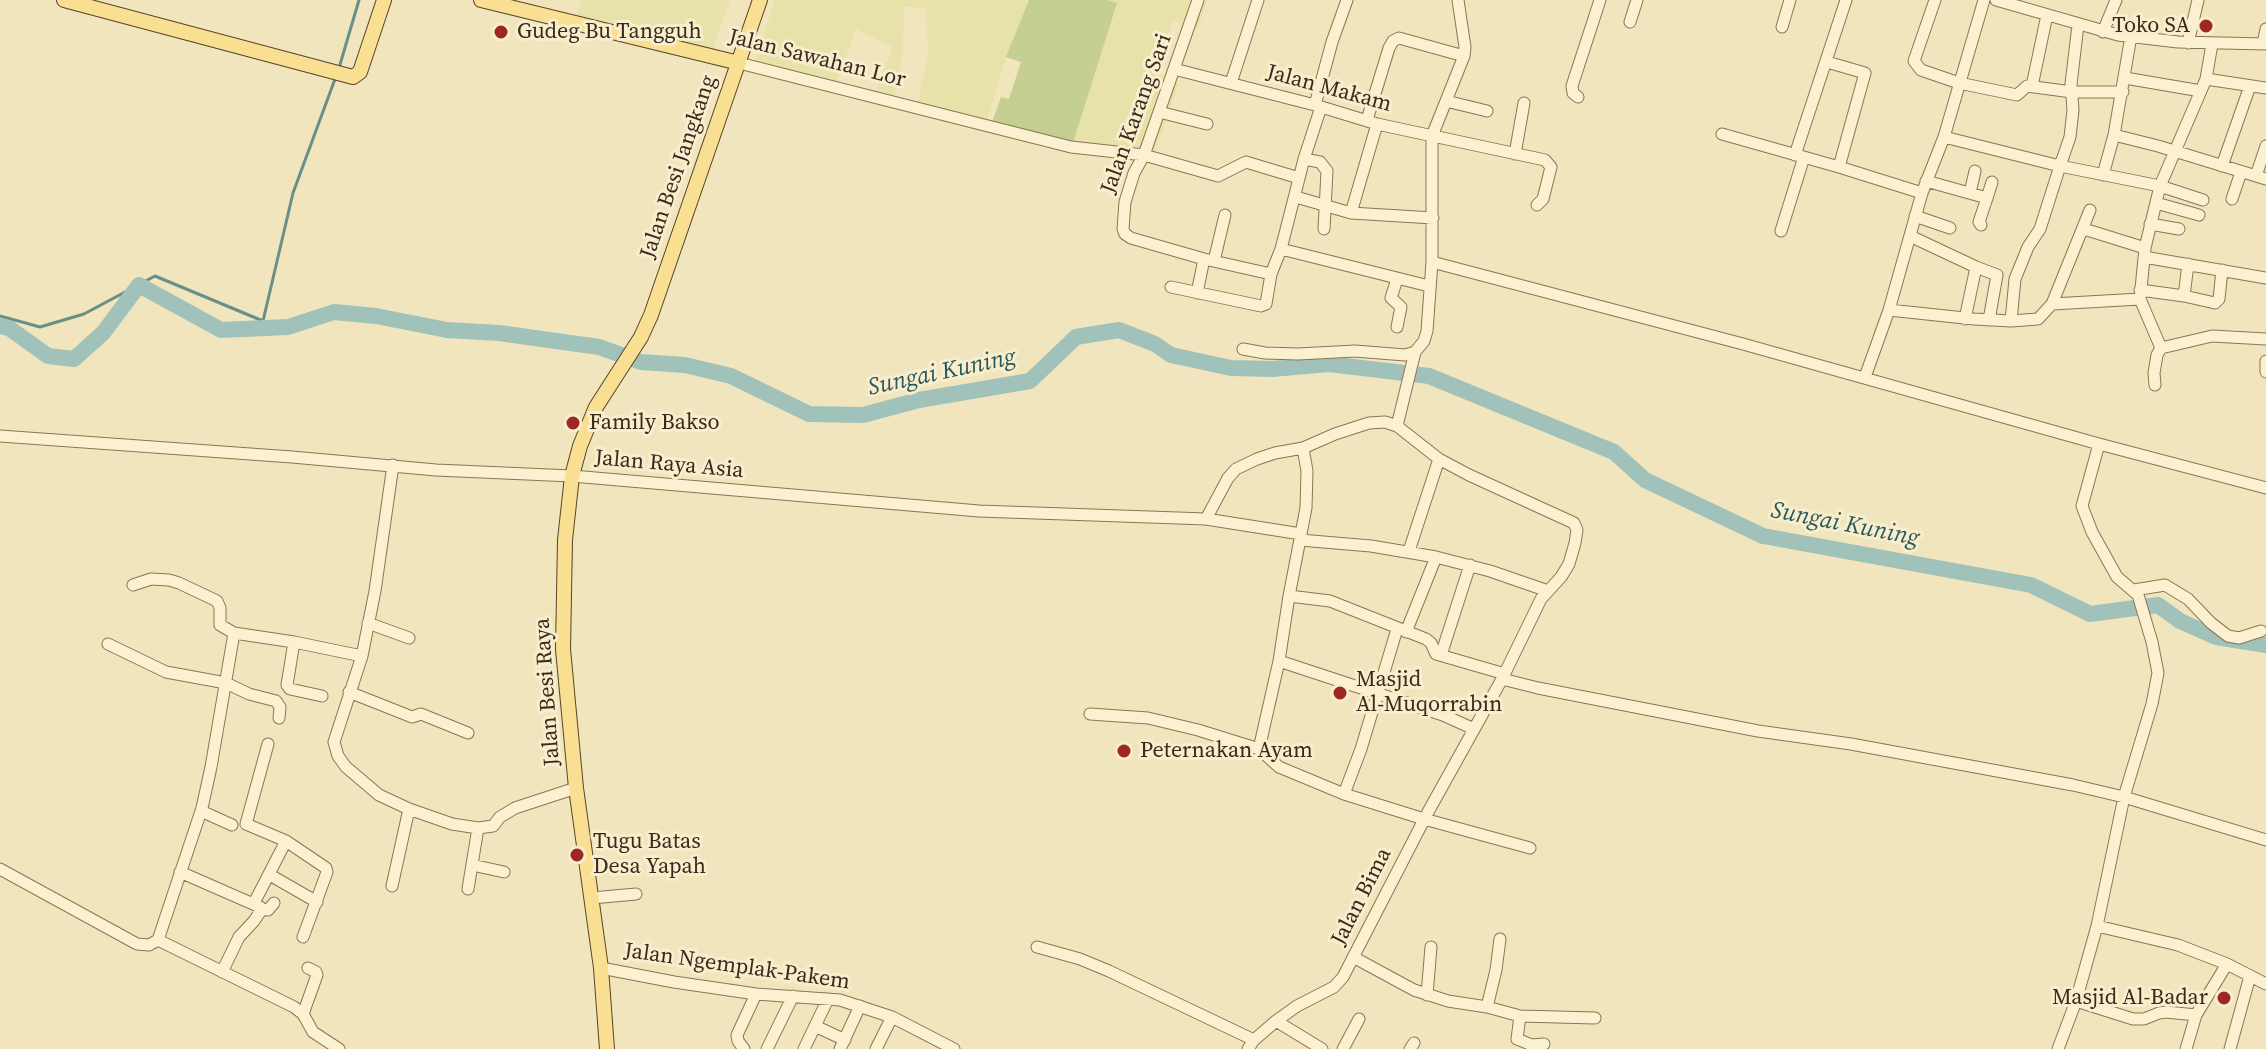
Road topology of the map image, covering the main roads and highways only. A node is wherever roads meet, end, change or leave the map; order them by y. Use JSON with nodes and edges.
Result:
{"nodes":[{"id":1,"x":64,"y":0,"type":"edge"},
{"id":2,"x":384,"y":0,"type":"edge"},
{"id":3,"x":481,"y":0,"type":"edge"},
{"id":4,"x":760,"y":0,"type":"edge"},
{"id":5,"x":526,"y":5,"type":"edge"},
{"id":6,"x":739,"y":63,"type":"junction"},
{"id":7,"x":634,"y":346,"type":"joint"},
{"id":8,"x":607,"y":1049,"type":"edge"}],
"edges":[{"from":1,"to":2,"type":"main road"},
{"from":3,"to":5,"type":"main road","name":"Jalan Sawahan Lor"},
{"from":4,"to":6,"type":"main road","name":"Jalan Besi Jangkang"},
{"from":5,"to":6,"type":"main road","name":"Jalan Sawahan Lor"},
{"from":6,"to":7,"type":"main road","name":"Jalan Besi Jangkang"},
{"from":7,"to":8,"type":"main road","name":"Jalan Besi Raya"}]}
